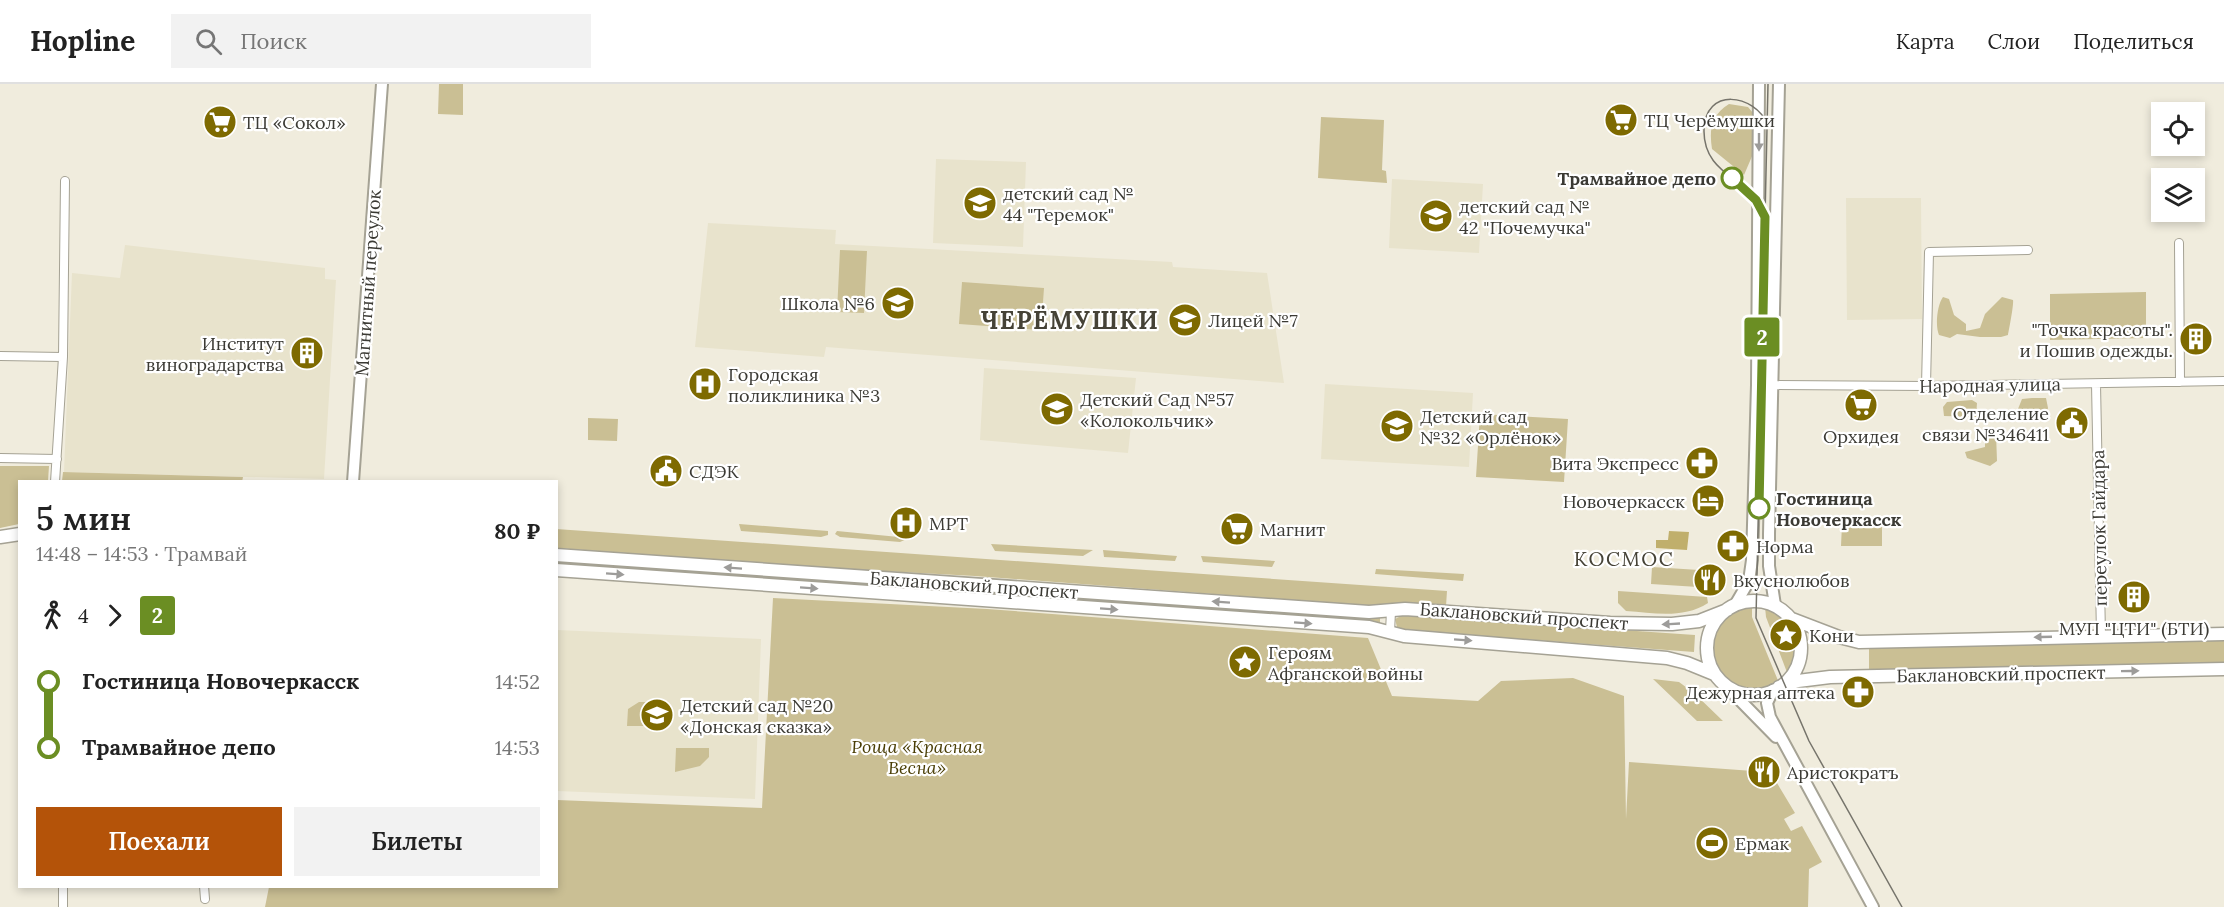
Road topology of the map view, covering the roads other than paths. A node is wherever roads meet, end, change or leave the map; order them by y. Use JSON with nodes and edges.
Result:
{"nodes":[{"id":1,"x":382,"y":84,"type":"edge"},
{"id":2,"x":1760,"y":84,"type":"edge"},
{"id":3,"x":1779,"y":84,"type":"edge"},
{"id":4,"x":65,"y":181,"type":"dead end"},
{"id":5,"x":2179,"y":243,"type":"dead end"},
{"id":6,"x":2028,"y":250,"type":"dead end"},
{"id":7,"x":0,"y":356,"type":"edge"},
{"id":8,"x":63,"y":357,"type":"junction"},
{"id":9,"x":2224,"y":381,"type":"edge"},
{"id":10,"x":2180,"y":382,"type":"junction"},
{"id":11,"x":2096,"y":384,"type":"junction"},
{"id":12,"x":1757,"y":385,"type":"junction"},
{"id":13,"x":1773,"y":385,"type":"junction"},
{"id":14,"x":1926,"y":386,"type":"junction"},
{"id":15,"x":0,"y":458,"type":"edge"},
{"id":16,"x":57,"y":459,"type":"junction"},
{"id":17,"x":55,"y":480,"type":"edge"},
{"id":18,"x":353,"y":480,"type":"edge"},
{"id":19,"x":18,"y":534,"type":"edge"},
{"id":20,"x":0,"y":537,"type":"edge"},
{"id":21,"x":18,"y":541,"type":"edge"},
{"id":22,"x":0,"y":544,"type":"edge"},
{"id":23,"x":558,"y":555,"type":"edge"},
{"id":24,"x":558,"y":570,"type":"edge"},
{"id":25,"x":1775,"y":605,"type":"junction"},
{"id":26,"x":1731,"y":608,"type":"junction"},
{"id":27,"x":1391,"y":611,"type":"junction"},
{"id":28,"x":1792,"y":620,"type":"junction"},
{"id":29,"x":1390,"y":632,"type":"junction"},
{"id":30,"x":2224,"y":634,"type":"edge"},
{"id":31,"x":2101,"y":635,"type":"junction"},
{"id":32,"x":2224,"y":669,"type":"edge"},
{"id":33,"x":1719,"y":679,"type":"junction"},
{"id":34,"x":1776,"y":689,"type":"junction"},
{"id":35,"x":1784,"y":746,"type":"junction"},
{"id":36,"x":63,"y":888,"type":"edge"},
{"id":37,"x":204,"y":888,"type":"edge"},
{"id":38,"x":205,"y":898,"type":"dead end"},
{"id":39,"x":63,"y":907,"type":"edge"},
{"id":40,"x":1874,"y":907,"type":"edge"}],
"edges":[{"from":1,"to":18,"type":"main road","name":"Магнитный переулок"},
{"from":2,"to":12,"type":"main road","one_way":true},
{"from":3,"to":13,"type":"main road"},
{"from":4,"to":8,"type":"street"},
{"from":5,"to":10,"type":"street"},
{"from":6,"to":14,"type":"street"},
{"from":7,"to":8,"type":"street"},
{"from":8,"to":16,"type":"street"},
{"from":9,"to":10,"type":"street","name":"Народная улица"},
{"from":10,"to":11,"type":"street","name":"Народная улица"},
{"from":11,"to":14,"type":"street","name":"Народная улица"},
{"from":11,"to":31,"type":"street","name":"переулок Гайдара"},
{"from":12,"to":13,"type":"street","name":"Народная улица"},
{"from":12,"to":26,"type":"main road"},
{"from":13,"to":14,"type":"street","name":"Народная улица"},
{"from":13,"to":25,"type":"main road"},
{"from":15,"to":16,"type":"street"},
{"from":16,"to":17,"type":"street"},
{"from":19,"to":20,"type":"main road"},
{"from":21,"to":22,"type":"main road"},
{"from":27,"to":23,"type":"main road","name":"Баклановский проспект","one_way":true},
{"from":24,"to":29,"type":"main road","name":"Баклановский проспект","one_way":true},
{"from":25,"to":26,"type":"main road"},
{"from":25,"to":28,"type":"main road"},
{"from":26,"to":27,"type":"main road","name":"Баклановский проспект","one_way":true},
{"from":26,"to":33,"type":"main road"},
{"from":27,"to":29,"type":"street"},
{"from":31,"to":28,"type":"main road","name":"Баклановский проспект","one_way":true},
{"from":28,"to":34,"type":"main road"},
{"from":29,"to":33,"type":"main road","name":"Баклановский проспект","one_way":true},
{"from":30,"to":31,"type":"main road","name":"Баклановский проспект"},
{"from":34,"to":32,"type":"main road","name":"Баклановский проспект","one_way":true},
{"from":33,"to":34,"type":"main road"},
{"from":33,"to":35,"type":"main road"},
{"from":34,"to":35,"type":"main road"},
{"from":35,"to":40,"type":"main road"},
{"from":36,"to":39,"type":"street"},
{"from":37,"to":38,"type":"street"}]}
